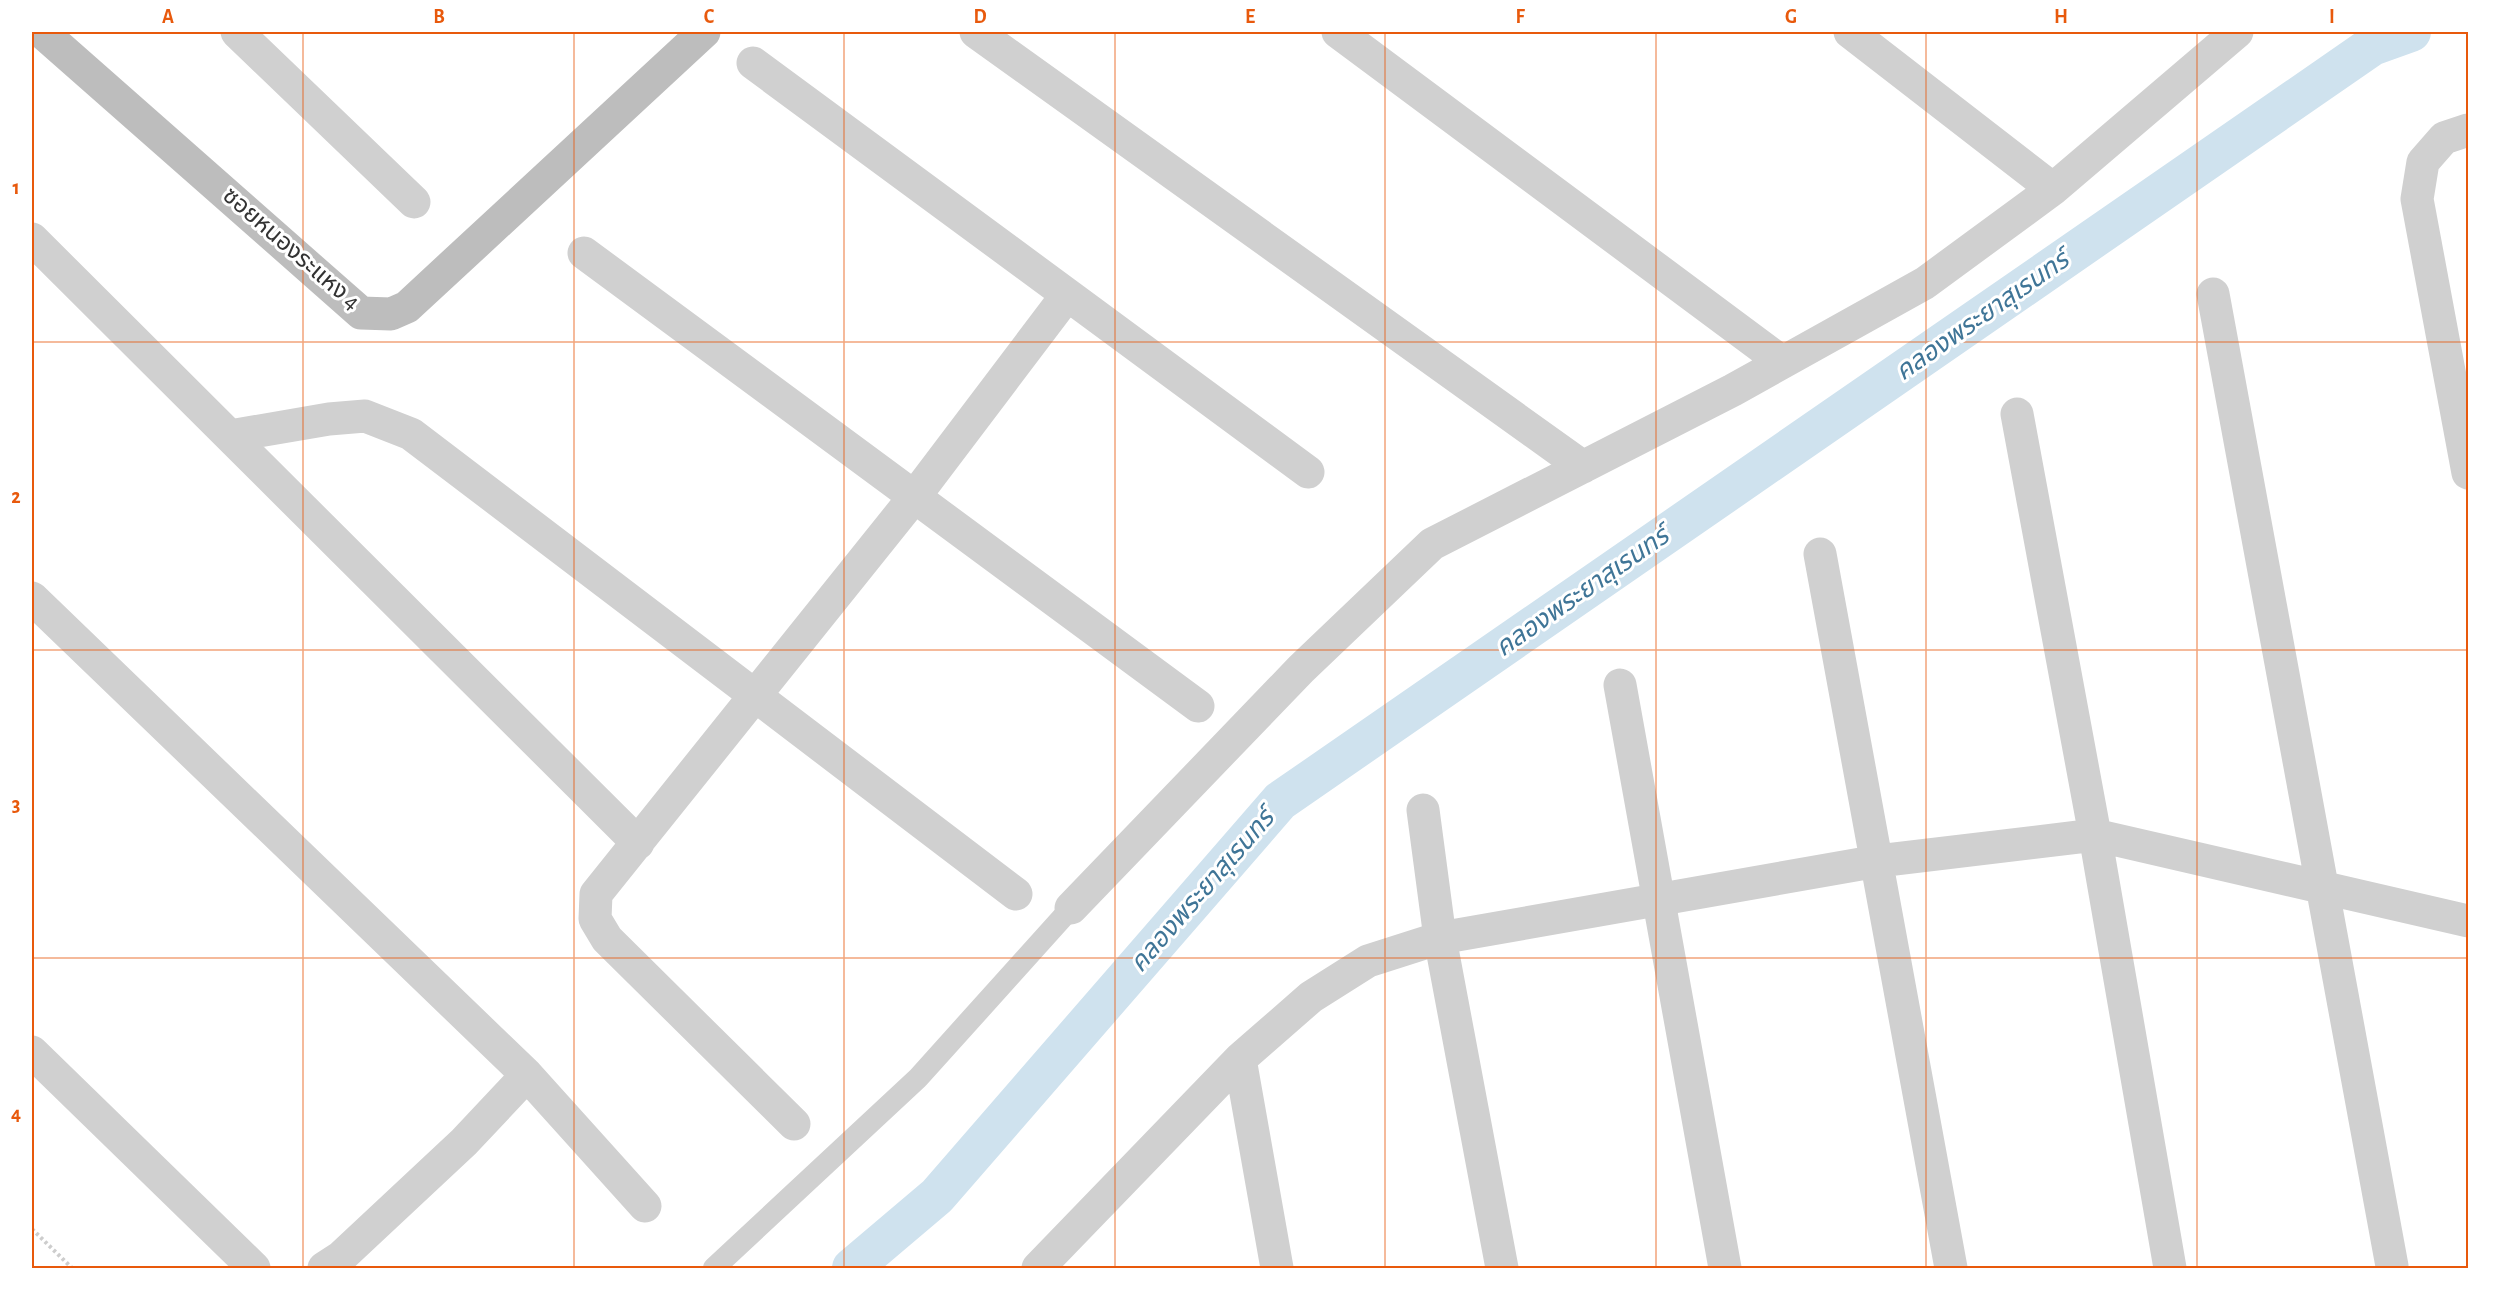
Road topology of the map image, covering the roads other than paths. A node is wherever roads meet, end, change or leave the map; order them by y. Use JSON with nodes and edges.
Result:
{"nodes":[{"id":1,"x":42,"y":32,"type":"edge"},
{"id":2,"x":237,"y":32,"type":"edge"},
{"id":3,"x":704,"y":32,"type":"edge"},
{"id":4,"x":976,"y":32,"type":"edge"},
{"id":5,"x":1338,"y":32,"type":"edge"},
{"id":6,"x":1850,"y":32,"type":"edge"},
{"id":7,"x":2237,"y":32,"type":"edge"},
{"id":8,"x":753,"y":63,"type":"dead end"},
{"id":9,"x":2469,"y":130,"type":"edge"},
{"id":10,"x":2052,"y":189,"type":"junction"},
{"id":11,"x":414,"y":202,"type":"dead end"},
{"id":12,"x":32,"y":239,"type":"edge"},
{"id":13,"x":584,"y":253,"type":"dead end"},
{"id":14,"x":2213,"y":294,"type":"dead end"},
{"id":15,"x":1067,"y":295,"type":"junction"},
{"id":16,"x":1782,"y":363,"type":"junction"},
{"id":17,"x":2017,"y":414,"type":"dead end"},
{"id":18,"x":230,"y":436,"type":"junction"},
{"id":19,"x":1582,"y":467,"type":"junction"},
{"id":20,"x":1308,"y":472,"type":"dead end"},
{"id":21,"x":2469,"y":473,"type":"edge"},
{"id":22,"x":915,"y":496,"type":"junction"},
{"id":23,"x":1821,"y":554,"type":"dead end"},
{"id":24,"x":32,"y":598,"type":"edge"},
{"id":25,"x":1620,"y":685,"type":"dead end"},
{"id":26,"x":755,"y":695,"type":"junction"},
{"id":27,"x":1198,"y":706,"type":"dead end"},
{"id":28,"x":1423,"y":810,"type":"dead end"},
{"id":29,"x":2095,"y":835,"type":"junction"},
{"id":30,"x":638,"y":843,"type":"junction"},
{"id":31,"x":1878,"y":861,"type":"junction"},
{"id":32,"x":2322,"y":888,"type":"junction"},
{"id":33,"x":1016,"y":894,"type":"dead end"},
{"id":34,"x":1658,"y":900,"type":"junction"},
{"id":35,"x":1071,"y":908,"type":"joint"},
{"id":36,"x":2469,"y":921,"type":"edge"},
{"id":37,"x":1440,"y":938,"type":"junction"},
{"id":38,"x":32,"y":1052,"type":"edge"},
{"id":39,"x":1240,"y":1059,"type":"junction"},
{"id":40,"x":527,"y":1075,"type":"junction"},
{"id":41,"x":794,"y":1124,"type":"dead end"},
{"id":42,"x":645,"y":1206,"type":"dead end"},
{"id":43,"x":1049,"y":1264,"type":"edge"},
{"id":44,"x":2392,"y":1266,"type":"dead end"},
{"id":45,"x":254,"y":1269,"type":"edge"},
{"id":46,"x":324,"y":1269,"type":"edge"},
{"id":47,"x":714,"y":1269,"type":"edge"},
{"id":48,"x":1277,"y":1269,"type":"edge"},
{"id":49,"x":1502,"y":1269,"type":"edge"},
{"id":50,"x":1725,"y":1269,"type":"edge"},
{"id":51,"x":1951,"y":1269,"type":"edge"},
{"id":52,"x":2169,"y":1269,"type":"edge"}],
"edges":[{"from":1,"to":3,"type":"street","name":"ซอยหนองระแหง 4"},
{"from":2,"to":11,"type":"street"},
{"from":4,"to":19,"type":"street"},
{"from":5,"to":16,"type":"street"},
{"from":6,"to":10,"type":"street"},
{"from":7,"to":10,"type":"street"},
{"from":8,"to":15,"type":"street"},
{"from":9,"to":21,"type":"street"},
{"from":10,"to":16,"type":"street"},
{"from":12,"to":18,"type":"street"},
{"from":13,"to":22,"type":"street"},
{"from":14,"to":32,"type":"street"},
{"from":15,"to":20,"type":"street"},
{"from":15,"to":22,"type":"street"},
{"from":16,"to":19,"type":"street"},
{"from":17,"to":29,"type":"street"},
{"from":18,"to":26,"type":"street"},
{"from":18,"to":30,"type":"street"},
{"from":19,"to":35,"type":"street"},
{"from":22,"to":26,"type":"street"},
{"from":22,"to":27,"type":"street"},
{"from":23,"to":31,"type":"street"},
{"from":24,"to":40,"type":"street"},
{"from":25,"to":34,"type":"street"},
{"from":26,"to":30,"type":"street"},
{"from":26,"to":33,"type":"street"},
{"from":28,"to":37,"type":"street"},
{"from":29,"to":31,"type":"street"},
{"from":29,"to":32,"type":"street"},
{"from":29,"to":52,"type":"street"},
{"from":30,"to":41,"type":"street"},
{"from":31,"to":34,"type":"street"},
{"from":31,"to":51,"type":"street"},
{"from":32,"to":36,"type":"street"},
{"from":32,"to":44,"type":"street"},
{"from":34,"to":37,"type":"street"},
{"from":34,"to":50,"type":"street"},
{"from":35,"to":47,"type":"lane"},
{"from":37,"to":39,"type":"street"},
{"from":37,"to":49,"type":"street"},
{"from":38,"to":45,"type":"street"},
{"from":39,"to":43,"type":"street"},
{"from":39,"to":48,"type":"street"},
{"from":40,"to":42,"type":"street"},
{"from":40,"to":46,"type":"street"}]}
